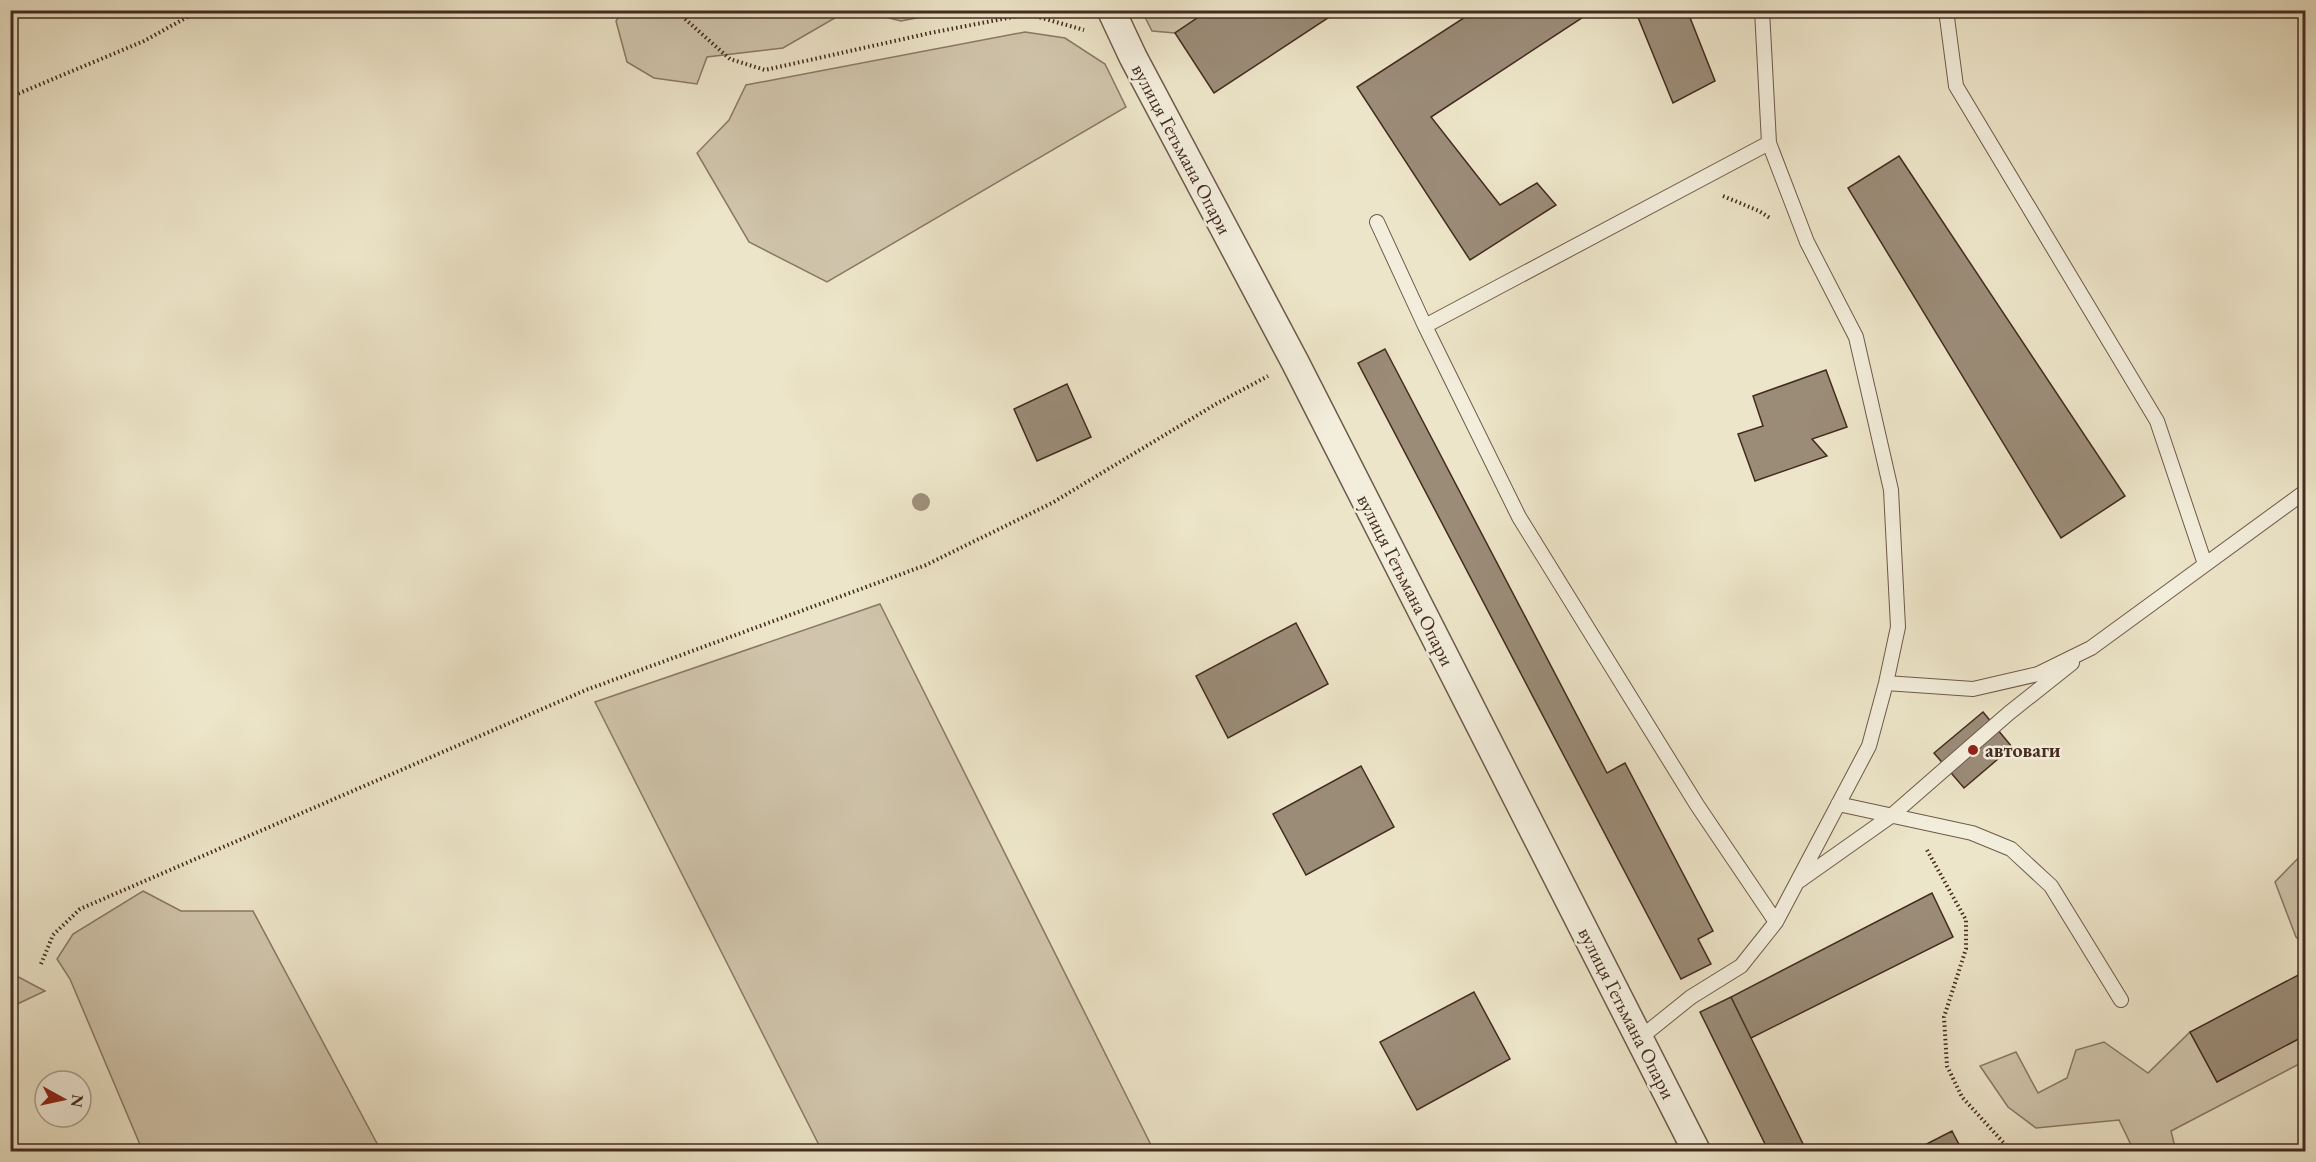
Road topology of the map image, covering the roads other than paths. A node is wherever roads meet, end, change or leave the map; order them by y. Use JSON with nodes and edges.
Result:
{"nodes":[{"id":1,"x":1112,"y":10,"type":"edge"},
{"id":2,"x":1762,"y":10,"type":"edge"},
{"id":3,"x":1946,"y":10,"type":"edge"},
{"id":4,"x":1768,"y":143,"type":"junction"},
{"id":5,"x":1377,"y":222,"type":"dead end"},
{"id":6,"x":1425,"y":326,"type":"junction"},
{"id":7,"x":2306,"y":491,"type":"edge"},
{"id":8,"x":2205,"y":564,"type":"junction"},
{"id":9,"x":2091,"y":648,"type":"junction"},
{"id":10,"x":1886,"y":683,"type":"junction"},
{"id":11,"x":1838,"y":804,"type":"junction"},
{"id":12,"x":1891,"y":816,"type":"junction"},
{"id":13,"x":1797,"y":882,"type":"junction"},
{"id":14,"x":1776,"y":922,"type":"junction"},
{"id":15,"x":2121,"y":1000,"type":"dead end"},
{"id":16,"x":1640,"y":1038,"type":"junction"},
{"id":17,"x":1697,"y":1152,"type":"edge"}],
"edges":[{"from":1,"to":16,"type":"street","name":"вулиця Гетьмана Опари"},
{"from":2,"to":4,"type":"lane"},
{"from":3,"to":8,"type":"lane"},
{"from":4,"to":6,"type":"lane"},
{"from":4,"to":10,"type":"lane"},
{"from":5,"to":6,"type":"lane"},
{"from":6,"to":14,"type":"lane"},
{"from":7,"to":8,"type":"lane"},
{"from":8,"to":9,"type":"lane"},
{"from":9,"to":10,"type":"lane"},
{"from":9,"to":12,"type":"lane"},
{"from":10,"to":11,"type":"lane"},
{"from":11,"to":12,"type":"lane"},
{"from":11,"to":13,"type":"lane"},
{"from":12,"to":13,"type":"lane"},
{"from":12,"to":15,"type":"lane"},
{"from":13,"to":14,"type":"lane"},
{"from":14,"to":16,"type":"lane"},
{"from":16,"to":17,"type":"street","name":"вулиця Гетьмана Опари"}]}
